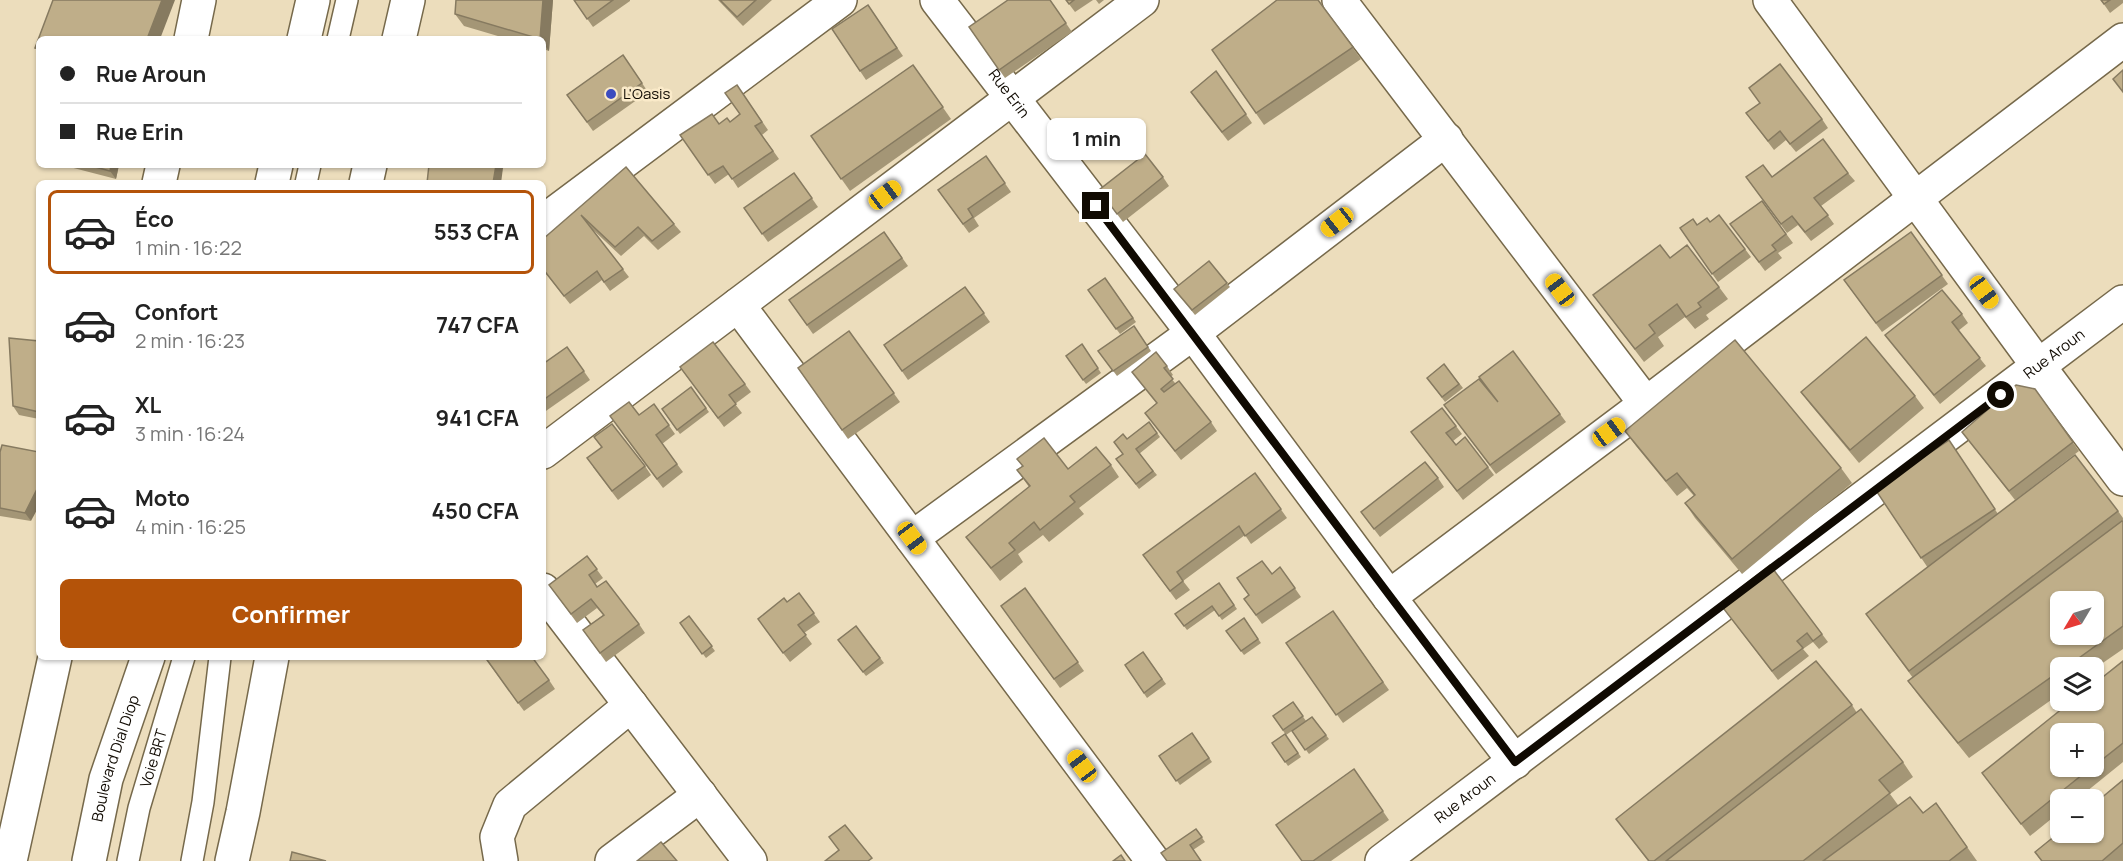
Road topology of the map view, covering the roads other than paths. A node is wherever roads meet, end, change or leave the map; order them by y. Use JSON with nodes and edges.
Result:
{"nodes":[{"id":1,"x":200,"y":0,"type":"edge"},
{"id":2,"x":313,"y":0,"type":"edge"},
{"id":3,"x":347,"y":0,"type":"edge"},
{"id":4,"x":408,"y":0,"type":"edge"},
{"id":5,"x":840,"y":0,"type":"edge"},
{"id":6,"x":937,"y":0,"type":"edge"},
{"id":7,"x":1142,"y":0,"type":"edge"},
{"id":8,"x":1339,"y":0,"type":"edge"},
{"id":9,"x":1770,"y":0,"type":"edge"},
{"id":10,"x":192,"y":36,"type":"edge"},
{"id":11,"x":305,"y":36,"type":"edge"},
{"id":12,"x":339,"y":36,"type":"edge"},
{"id":13,"x":400,"y":36,"type":"edge"},
{"id":14,"x":2123,"y":40,"type":"edge"},
{"id":15,"x":1013,"y":98,"type":"junction"},
{"id":16,"x":1446,"y":139,"type":"junction"},
{"id":17,"x":1915,"y":199,"type":"junction"},
{"id":18,"x":546,"y":220,"type":"edge"},
{"id":19,"x":2123,"y":302,"type":"edge"},
{"id":20,"x":738,"y":305,"type":"junction"},
{"id":21,"x":1193,"y":333,"type":"junction"},
{"id":22,"x":2039,"y":367,"type":"junction"},
{"id":23,"x":1646,"y":404,"type":"junction"},
{"id":24,"x":546,"y":450,"type":"edge"},
{"id":25,"x":2123,"y":479,"type":"edge"},
{"id":26,"x":912,"y":538,"type":"junction"},
{"id":27,"x":546,"y":594,"type":"edge"},
{"id":28,"x":1389,"y":597,"type":"junction"},
{"id":29,"x":54,"y":660,"type":"edge"},
{"id":30,"x":147,"y":660,"type":"edge"},
{"id":31,"x":183,"y":660,"type":"edge"},
{"id":32,"x":220,"y":660,"type":"edge"},
{"id":33,"x":271,"y":660,"type":"edge"},
{"id":34,"x":631,"y":705,"type":"junction"},
{"id":35,"x":1515,"y":762,"type":"junction"},
{"id":36,"x":700,"y":795,"type":"junction"},
{"id":37,"x":10,"y":861,"type":"edge"},
{"id":38,"x":89,"y":861,"type":"edge"},
{"id":39,"x":128,"y":861,"type":"edge"},
{"id":40,"x":192,"y":861,"type":"edge"},
{"id":41,"x":232,"y":861,"type":"edge"},
{"id":42,"x":501,"y":861,"type":"edge"},
{"id":43,"x":612,"y":861,"type":"edge"},
{"id":44,"x":750,"y":861,"type":"edge"},
{"id":45,"x":1153,"y":861,"type":"edge"},
{"id":46,"x":1382,"y":861,"type":"edge"}],
"edges":[{"from":1,"to":10,"type":"street"},
{"from":2,"to":11,"type":"street"},
{"from":3,"to":12,"type":"lane"},
{"from":4,"to":13,"type":"street"},
{"from":5,"to":18,"type":"street"},
{"from":6,"to":15,"type":"street","name":"Rue Erin"},
{"from":7,"to":15,"type":"street"},
{"from":8,"to":16,"type":"street"},
{"from":9,"to":17,"type":"street"},
{"from":14,"to":17,"type":"street"},
{"from":15,"to":20,"type":"street"},
{"from":15,"to":21,"type":"street","name":"Rue Erin"},
{"from":16,"to":21,"type":"street"},
{"from":16,"to":23,"type":"street"},
{"from":17,"to":22,"type":"street"},
{"from":17,"to":23,"type":"street"},
{"from":19,"to":22,"type":"street","name":"Rue Aroun"},
{"from":20,"to":24,"type":"street"},
{"from":20,"to":26,"type":"street"},
{"from":21,"to":26,"type":"street"},
{"from":21,"to":28,"type":"street","name":"Rue Erin"},
{"from":22,"to":25,"type":"street"},
{"from":22,"to":35,"type":"street","name":"Rue Aroun"},
{"from":23,"to":28,"type":"street"},
{"from":26,"to":45,"type":"street"},
{"from":27,"to":34,"type":"street"},
{"from":28,"to":35,"type":"street","name":"Rue Erin"},
{"from":29,"to":37,"type":"street"},
{"from":30,"to":38,"type":"street","name":"Boulevard Dial Diop"},
{"from":31,"to":39,"type":"lane","name":"Voie BRT"},
{"from":32,"to":40,"type":"lane"},
{"from":33,"to":41,"type":"street"},
{"from":34,"to":36,"type":"street"},
{"from":34,"to":42,"type":"street"},
{"from":35,"to":46,"type":"street","name":"Rue Aroun"},
{"from":36,"to":43,"type":"street"},
{"from":36,"to":44,"type":"street"}]}
